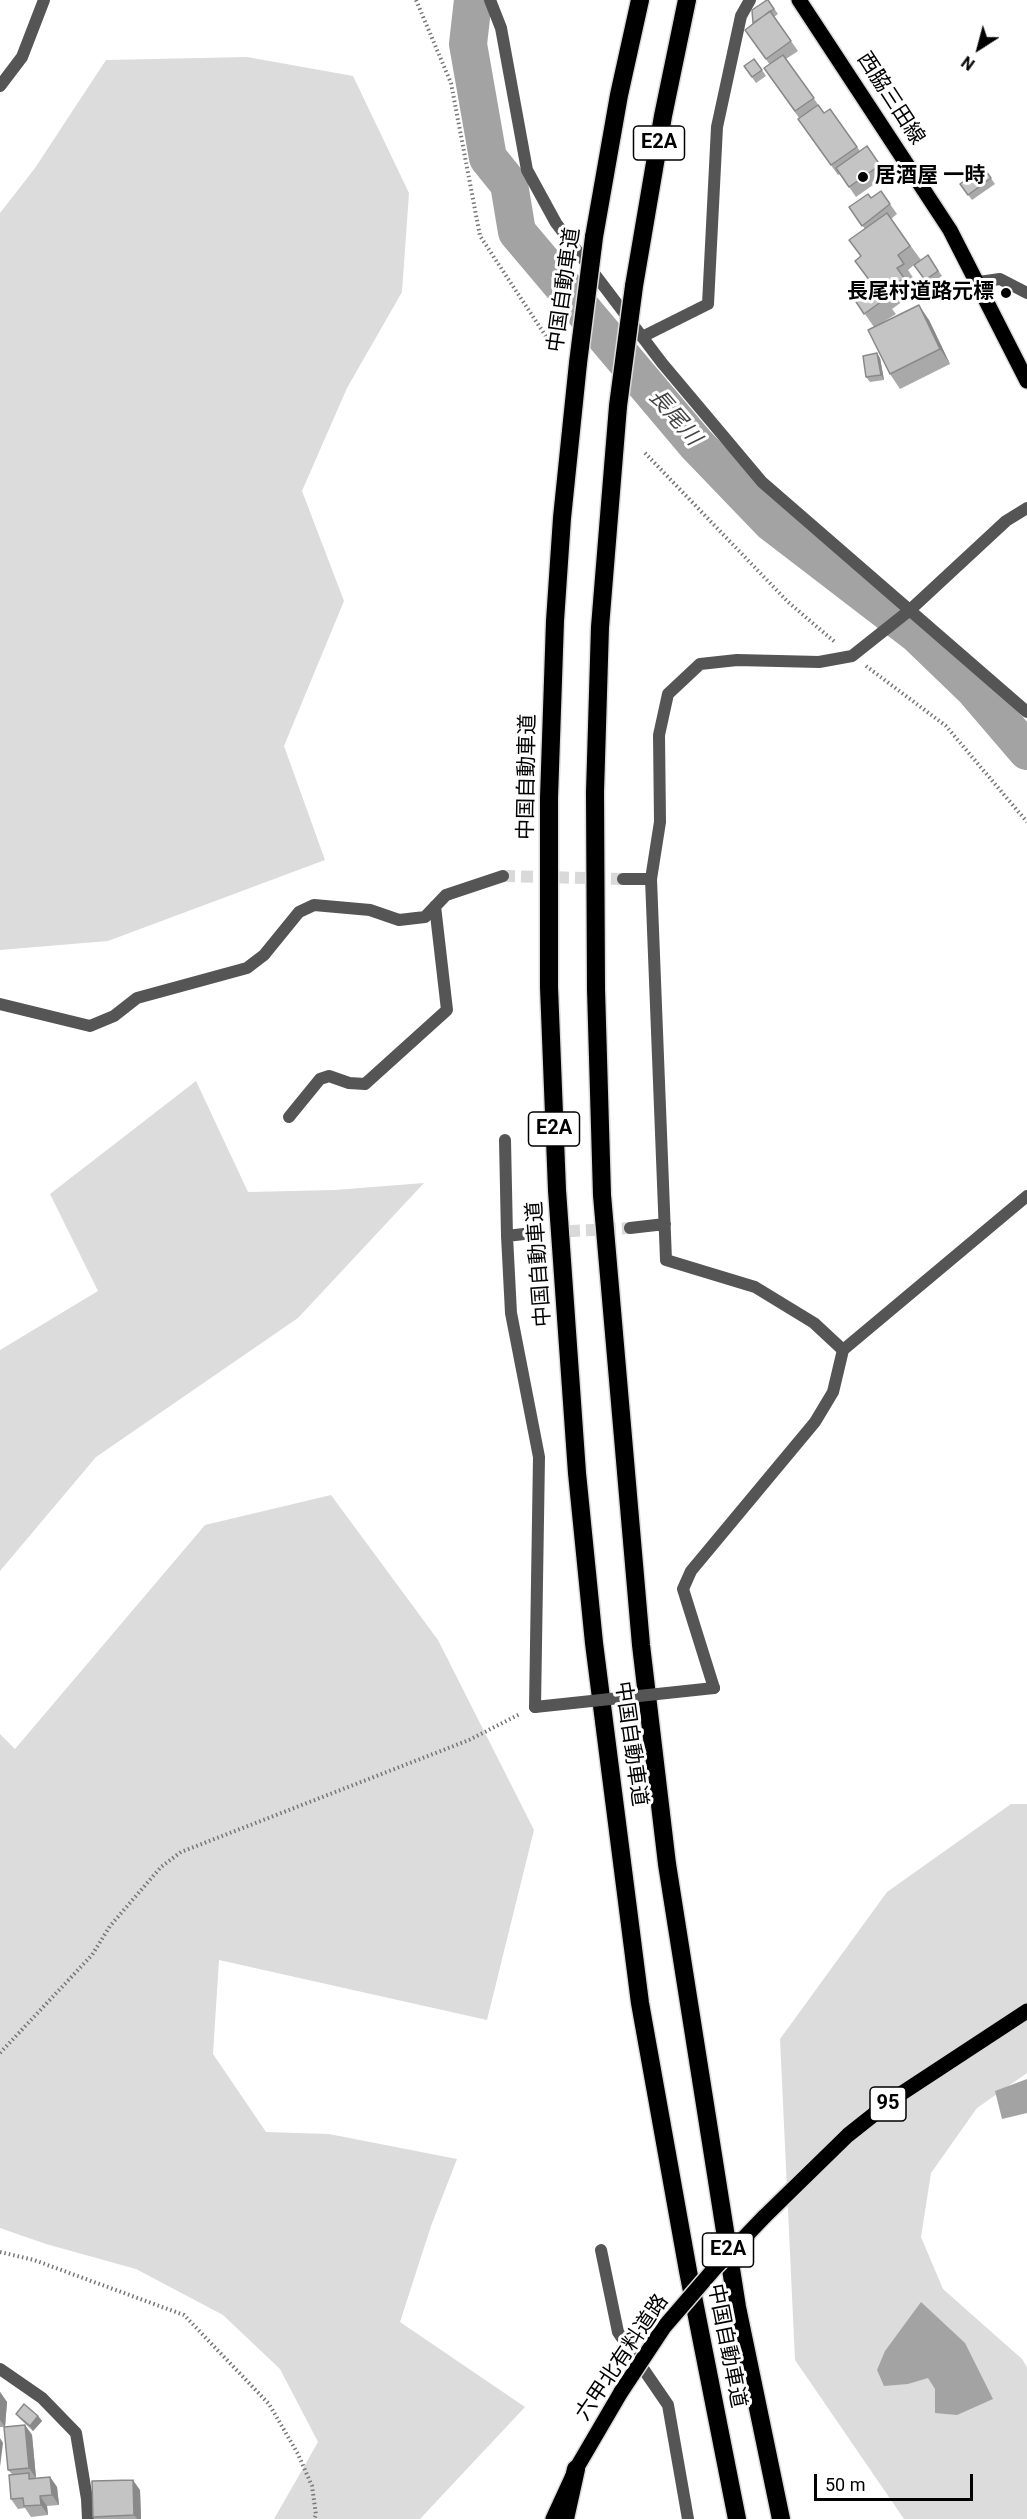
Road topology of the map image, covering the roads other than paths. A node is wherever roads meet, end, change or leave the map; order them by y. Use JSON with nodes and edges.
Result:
{"nodes":[{"id":1,"x":44,"y":0,"type":"edge"},
{"id":2,"x":490,"y":0,"type":"edge"},
{"id":3,"x":640,"y":0,"type":"edge"},
{"id":4,"x":687,"y":0,"type":"edge"},
{"id":5,"x":750,"y":0,"type":"edge"},
{"id":6,"x":799,"y":0,"type":"edge"},
{"id":7,"x":0,"y":86,"type":"edge"},
{"id":8,"x":979,"y":282,"type":"junction"},
{"id":9,"x":1027,"y":292,"type":"edge"},
{"id":10,"x":642,"y":337,"type":"junction"},
{"id":11,"x":1027,"y":381,"type":"edge"},
{"id":12,"x":1027,"y":508,"type":"edge"},
{"id":13,"x":910,"y":610,"type":"junction"},
{"id":14,"x":1027,"y":712,"type":"edge"},
{"id":15,"x":503,"y":876,"type":"tunnel mouth"},
{"id":16,"x":623,"y":879,"type":"tunnel mouth"},
{"id":17,"x":651,"y":879,"type":"junction"},
{"id":18,"x":435,"y":906,"type":"junction"},
{"id":19,"x":0,"y":1004,"type":"edge"},
{"id":20,"x":289,"y":1117,"type":"dead end"},
{"id":21,"x":505,"y":1140,"type":"dead end"},
{"id":22,"x":1027,"y":1196,"type":"edge"},
{"id":23,"x":665,"y":1224,"type":"junction"},
{"id":24,"x":630,"y":1227,"type":"tunnel mouth"},
{"id":25,"x":532,"y":1233,"type":"tunnel mouth"},
{"id":26,"x":507,"y":1236,"type":"junction"},
{"id":27,"x":843,"y":1350,"type":"junction"},
{"id":28,"x":1027,"y":2011,"type":"edge"},
{"id":29,"x":601,"y":2250,"type":"dead end"},
{"id":30,"x":0,"y":2368,"type":"edge"},
{"id":31,"x":576,"y":2469,"type":"junction"},
{"id":32,"x":88,"y":2519,"type":"edge"},
{"id":33,"x":553,"y":2519,"type":"edge"},
{"id":34,"x":565,"y":2519,"type":"edge"},
{"id":35,"x":688,"y":2519,"type":"edge"},
{"id":36,"x":737,"y":2519,"type":"edge"},
{"id":37,"x":781,"y":2519,"type":"edge"}],
"edges":[{"from":1,"to":7,"type":"street"},
{"from":2,"to":10,"type":"street"},
{"from":3,"to":36,"type":"highway","name":"中国自動車道","number":"E2A","bridge":true},
{"from":4,"to":37,"type":"highway","name":"中国自動車道","number":"E2A","bridge":true},
{"from":5,"to":10,"type":"street"},
{"from":6,"to":8,"type":"main road","name":"西脇三田線"},
{"from":8,"to":9,"type":"street"},
{"from":8,"to":11,"type":"main road","name":"西脇三田線"},
{"from":10,"to":13,"type":"street"},
{"from":12,"to":13,"type":"street"},
{"from":13,"to":14,"type":"street"},
{"from":13,"to":17,"type":"street"},
{"from":15,"to":18,"type":"street"},
{"from":16,"to":17,"type":"street"},
{"from":17,"to":23,"type":"street"},
{"from":18,"to":19,"type":"street"},
{"from":18,"to":20,"type":"street"},
{"from":21,"to":26,"type":"street"},
{"from":22,"to":27,"type":"street"},
{"from":23,"to":24,"type":"street"},
{"from":23,"to":27,"type":"street"},
{"from":25,"to":26,"type":"street"},
{"from":26,"to":27,"type":"street","bridge":true},
{"from":28,"to":31,"type":"main road","name":"六甲北有料道路","number":"95","bridge":true},
{"from":29,"to":35,"type":"street"},
{"from":30,"to":32,"type":"street"},
{"from":31,"to":33,"type":"main road","name":"六甲北有料道路","number":"95"},
{"from":31,"to":34,"type":"highway"}]}
